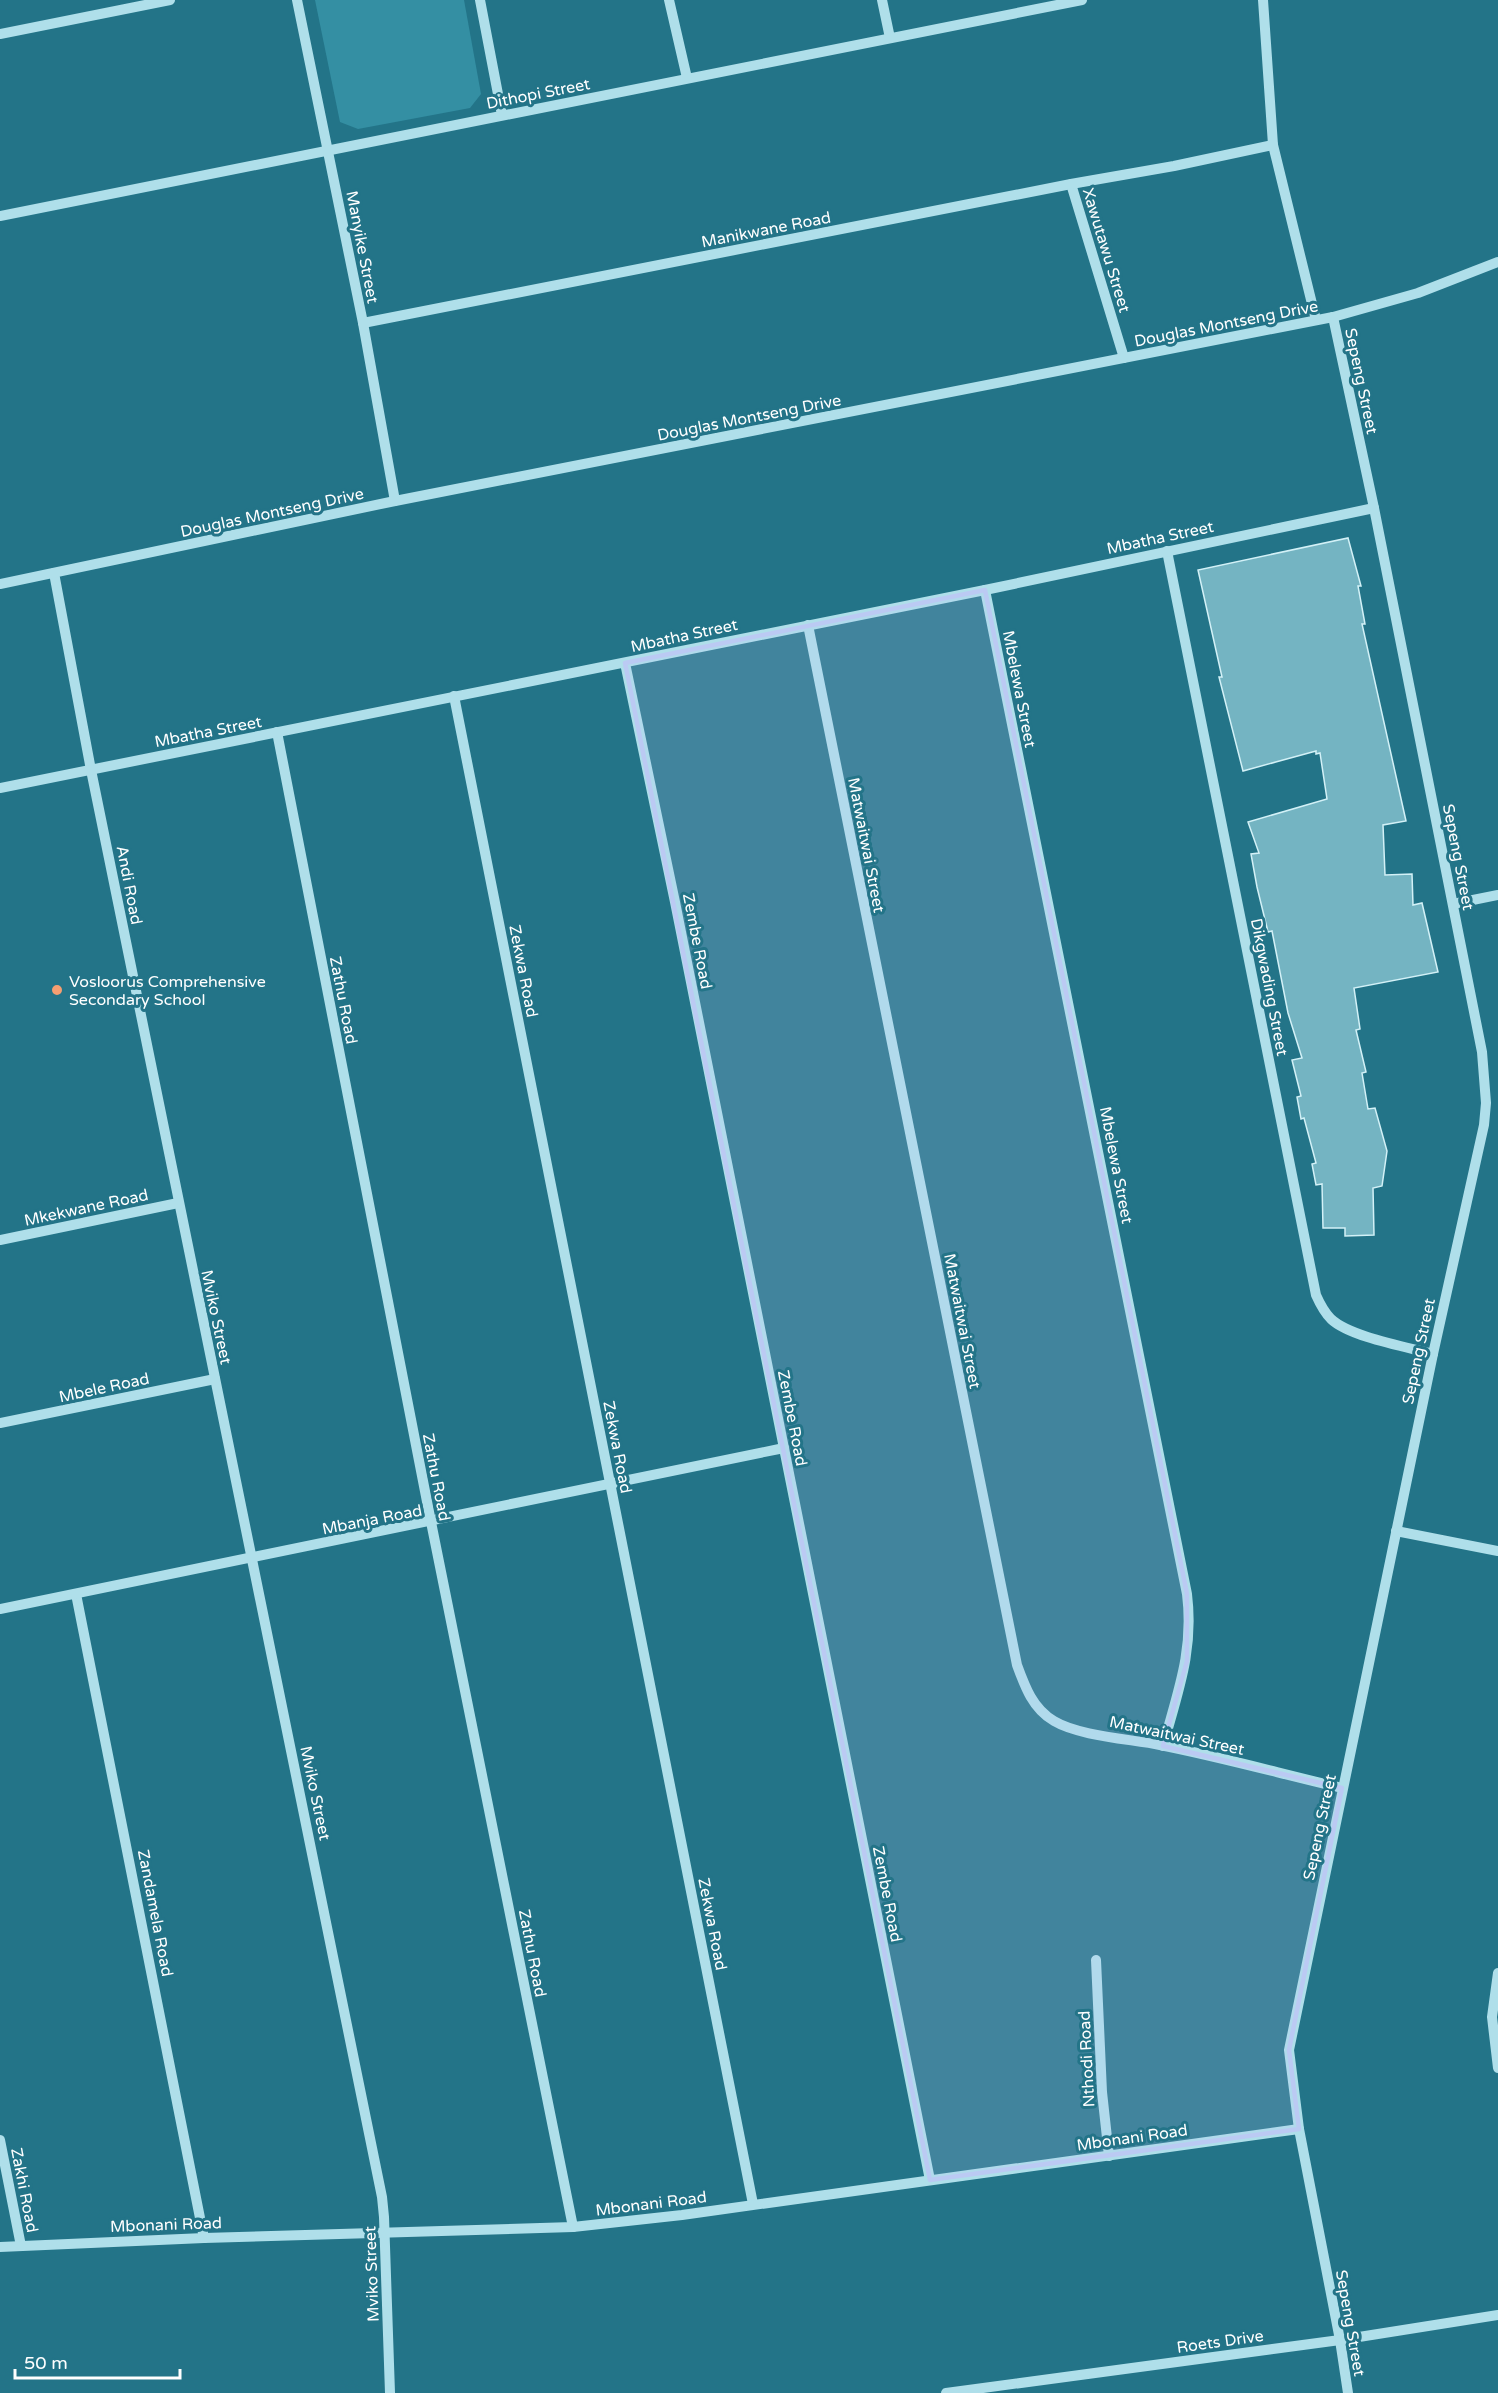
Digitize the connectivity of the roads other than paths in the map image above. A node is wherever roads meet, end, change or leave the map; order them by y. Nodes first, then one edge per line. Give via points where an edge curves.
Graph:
1 (170, 0) edge
2 (297, 0) edge
3 (480, 0) edge
4 (669, 0) edge
5 (882, 0) edge
6 (1082, 0) edge
7 (1263, 0) edge
8 (113, 6) edge
9 (0, 34) edge
10 (890, 38) junction
11 (687, 78) junction
12 (501, 115) junction
13 (1273, 145) junction
14 (328, 152) junction
15 (1071, 184) junction
16 (0, 216) edge
17 (1498, 262) edge
18 (1333, 317) junction
19 (1316, 320) junction
20 (363, 323) junction
21 (1124, 358) junction
22 (395, 501) junction
23 (1374, 508) junction
24 (1167, 551) junction
25 (54, 573) junction
26 (0, 584) edge
27 (985, 590) junction
28 (808, 625) junction
29 (625, 663) junction
30 (454, 696) junction
31 (277, 732) junction
32 (91, 770) junction
33 (0, 788) edge
34 (1498, 895) edge
35 (1453, 903) junction
36 (178, 1203) junction
37 (0, 1240) edge
38 (1433, 1354) junction
39 (215, 1379) junction
40 (0, 1424) edge
41 (784, 1448) junction
42 (610, 1485) junction
43 (430, 1522) junction
44 (1396, 1531) junction
45 (1498, 1551) edge
46 (252, 1558) junction
47 (75, 1594) junction
48 (0, 1609) edge
49 (1163, 1746) junction
50 (1342, 1788) junction
51 (1096, 1960) dead end
52 (1498, 1973) edge
53 (1498, 2068) edge
54 (1299, 2129) junction
55 (0, 2140) edge
56 (1109, 2156) junction
57 (930, 2180) junction
58 (753, 2204) junction
59 (573, 2227) junction
60 (385, 2234) junction
61 (204, 2238) junction
62 (21, 2246) junction
63 (0, 2247) edge
64 (1498, 2315) edge
65 (1340, 2340) junction
66 (390, 2393) edge
67 (946, 2393) edge
68 (1348, 2393) edge

1 - 8 street
2 - 14 street, Manyike Street
3 - 12 street
4 - 11 street
5 - 10 street
6 - 10 street, Dithopi Street
7 - 13 street
8 - 9 street
10 - 11 street, Dithopi Street
11 - 12 street, Dithopi Street
12 - 14 street, Dithopi Street
13 - 15 street, Manikwane Road
13 - 19 street
14 - 16 street, Dithopi Street
14 - 20 street, Manyike Street
15 - 20 street, Manikwane Road
15 - 21 street, Xawutawu Street
17 - 18 street, Douglas Montseng Drive via 1418,293
18 - 19 street, Douglas Montseng Drive
18 - 23 street, Sepeng Street
19 - 21 street, Douglas Montseng Drive
20 - 22 street, Manyike Street
21 - 22 street, Douglas Montseng Drive
22 - 25 street, Douglas Montseng Drive
23 - 24 street, Mbatha Street
23 - 35 street, Sepeng Street
24 - 27 street, Mbatha Street
24 - 38 street, Dikgwading Street via 1316,1295 1338,1324
25 - 26 street, Douglas Montseng Drive
25 - 32 street, Andi Road
27 - 28 street, Mbatha Street
27 - 49 street, Mbelewa Street via 1187,1594 1187,1661
28 - 29 street, Mbatha Street
28 - 49 street, Matwaitwai Street via 1017,1665 1034,1704 1055,1722
29 - 30 street, Mbatha Street
29 - 41 street, Zembe Road
30 - 31 street, Mbatha Street
30 - 42 street, Zekwa Road
31 - 32 street, Mbatha Street
31 - 43 street, Zathu Road
32 - 33 street, Mbatha Street
32 - 36 street, Andi Road
34 - 35 street
35 - 38 street, Sepeng Street via 1482,1052 1486,1103
36 - 37 street, Mkekwane Road
36 - 39 street, Mviko Street
38 - 44 street, Sepeng Street
39 - 40 street, Mbele Road
39 - 46 street, Mviko Street
41 - 42 street, Mbanja Road
41 - 57 street, Zembe Road
42 - 43 street, Mbanja Road
42 - 58 street, Zekwa Road
43 - 46 street, Mbanja Road
43 - 59 street, Zathu Road
44 - 45 street
44 - 50 street, Sepeng Street
46 - 47 street, Mbanja Road
46 - 60 street, Mviko Street via 384,2208
47 - 48 street, Mbanja Road
47 - 61 street, Zandamela Road
49 - 50 street, Matwaitwai Street
50 - 54 street, Sepeng Street via 1289,2050
51 - 56 street, Nthodi Road
52 - 53 street via 1492,2017
54 - 56 street, Mbonani Road
54 - 65 street, Sepeng Street
55 - 62 street, Zakhi Road
56 - 57 street, Mbonani Road
57 - 58 street, Mbonani Road
58 - 59 street, Mbonani Road
59 - 60 street, Mbonani Road
60 - 61 street, Mbonani Road
60 - 66 street, Mviko Street
61 - 62 street, Mbonani Road
62 - 63 street, Mbonani Road
64 - 65 street, Roets Drive
65 - 67 street, Roets Drive
65 - 68 street, Sepeng Street

